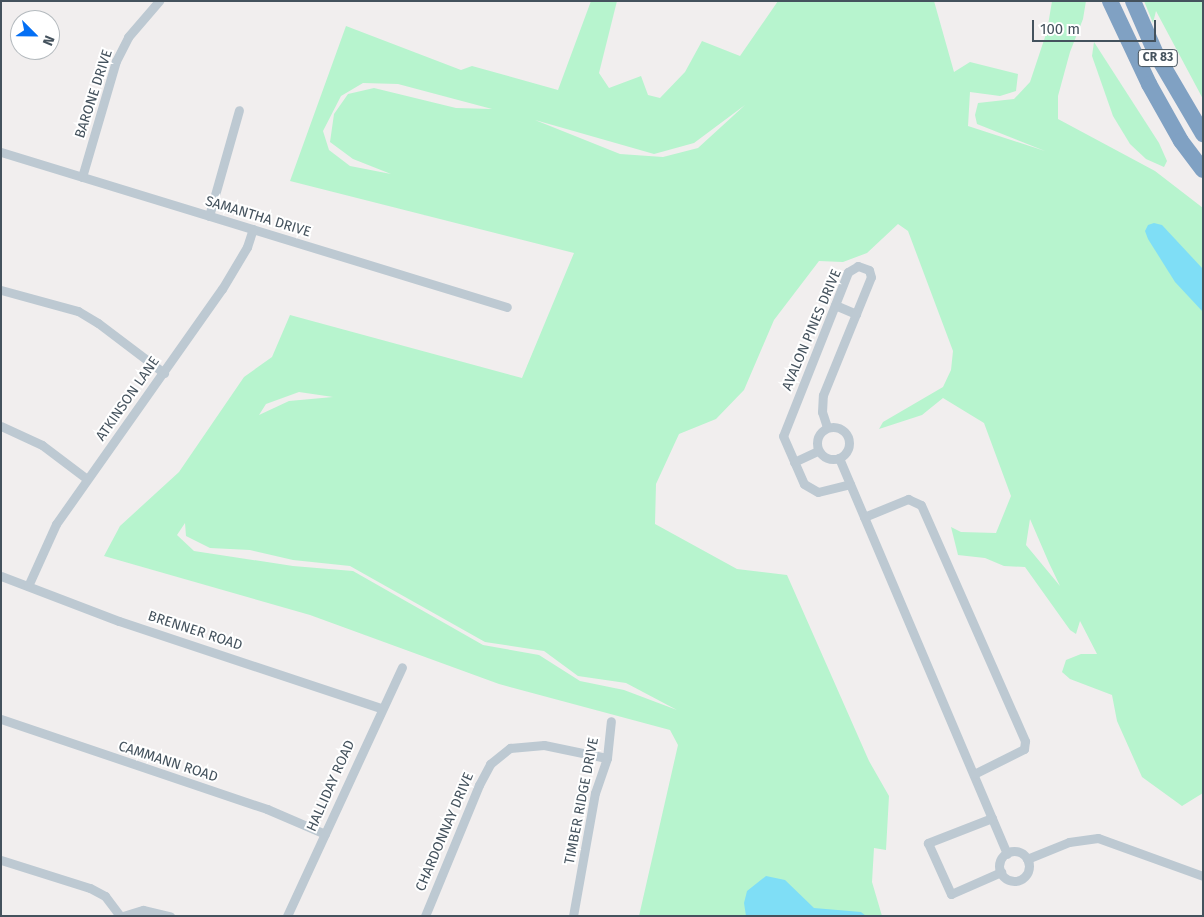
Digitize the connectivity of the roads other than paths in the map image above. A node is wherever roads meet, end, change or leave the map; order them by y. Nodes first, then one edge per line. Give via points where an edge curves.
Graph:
1 (159, 1) edge
2 (1110, 1) edge
3 (1133, 1) edge
4 (239, 110) dead end
5 (1203, 134) edge
6 (1, 152) edge
7 (1201, 163) edge
8 (82, 177) junction
9 (209, 216) junction
10 (253, 229) junction
11 (1, 290) edge
12 (835, 305) junction
13 (507, 308) dead end
14 (856, 314) junction
15 (164, 373) junction
16 (1, 426) edge
17 (827, 427) junction
18 (818, 451) junction
19 (839, 458) junction
20 (794, 462) junction
21 (88, 479) junction
22 (850, 484) junction
23 (864, 517) junction
24 (1, 576) edge
25 (28, 586) junction
26 (402, 667) dead end
27 (381, 708) junction
28 (1, 719) edge
29 (611, 721) dead end
30 (607, 758) junction
31 (974, 774) junction
32 (992, 818) junction
33 (325, 834) junction
34 (1007, 854) junction
35 (1027, 859) junction
36 (1, 860) edge
37 (1001, 872) junction
38 (1203, 876) edge
39 (121, 916) edge
40 (170, 916) edge
41 (287, 916) edge
42 (425, 916) edge
43 (573, 916) edge

1 - 8 street, BARONE DRIVE via 142,16 116,61
2 - 7 highway, CR 83 via 1149,84
3 - 5 highway, CR 83 via 1156,54
4 - 9 street
6 - 8 street, SAMANTHA DRIVE
8 - 9 street, SAMANTHA DRIVE
9 - 10 street, SAMANTHA DRIVE
10 - 13 street, SAMANTHA DRIVE
10 - 15 street, ATKINSON LANE via 234,270
11 - 15 street via 78,311
12 - 14 street
12 - 14 street, AVALON PINES DRIVE via 848,272 858,266 869,270 871,277
12 - 20 street, AVALON PINES DRIVE via 783,436
14 - 17 street, AVALON PINES DRIVE via 823,395 822,412
15 - 21 street, ATKINSON LANE
16 - 21 street via 42,445
17 - 18 street via 818,435
17 - 19 street via 839,427 849,438 847,452
18 - 19 street via 824,457
18 - 20 street
19 - 22 street
20 - 22 street, AVALON PINES DRIVE via 804,484 818,492
21 - 25 street, ATKINSON LANE via 56,524
22 - 23 street
23 - 31 street
23 - 31 street via 908,499 922,505 1025,741 1024,750
24 - 25 street, BRENNER ROAD
25 - 27 street, BRENNER ROAD via 119,621
26 - 27 street, HALLIDAY ROAD
27 - 33 street, HALLIDAY ROAD
28 - 33 street, CAMMANN ROAD via 267,809
29 - 30 street, TIMBER RIDGE DRIVE
30 - 42 street, CHARDONNAY DRIVE via 544,746 510,748 490,764
30 - 43 street, TIMBER RIDGE DRIVE via 595,793
31 - 32 street
32 - 34 street
32 - 37 street via 928,843 951,894
33 - 41 street, HALLIDAY ROAD
34 - 35 street via 1020,853
34 - 37 street via 1000,864
35 - 37 street via 1028,873 1021,880 1011,881
35 - 38 street via 1069,842 1098,838
36 - 39 street via 90,888 105,896
39 - 40 street via 143,910

